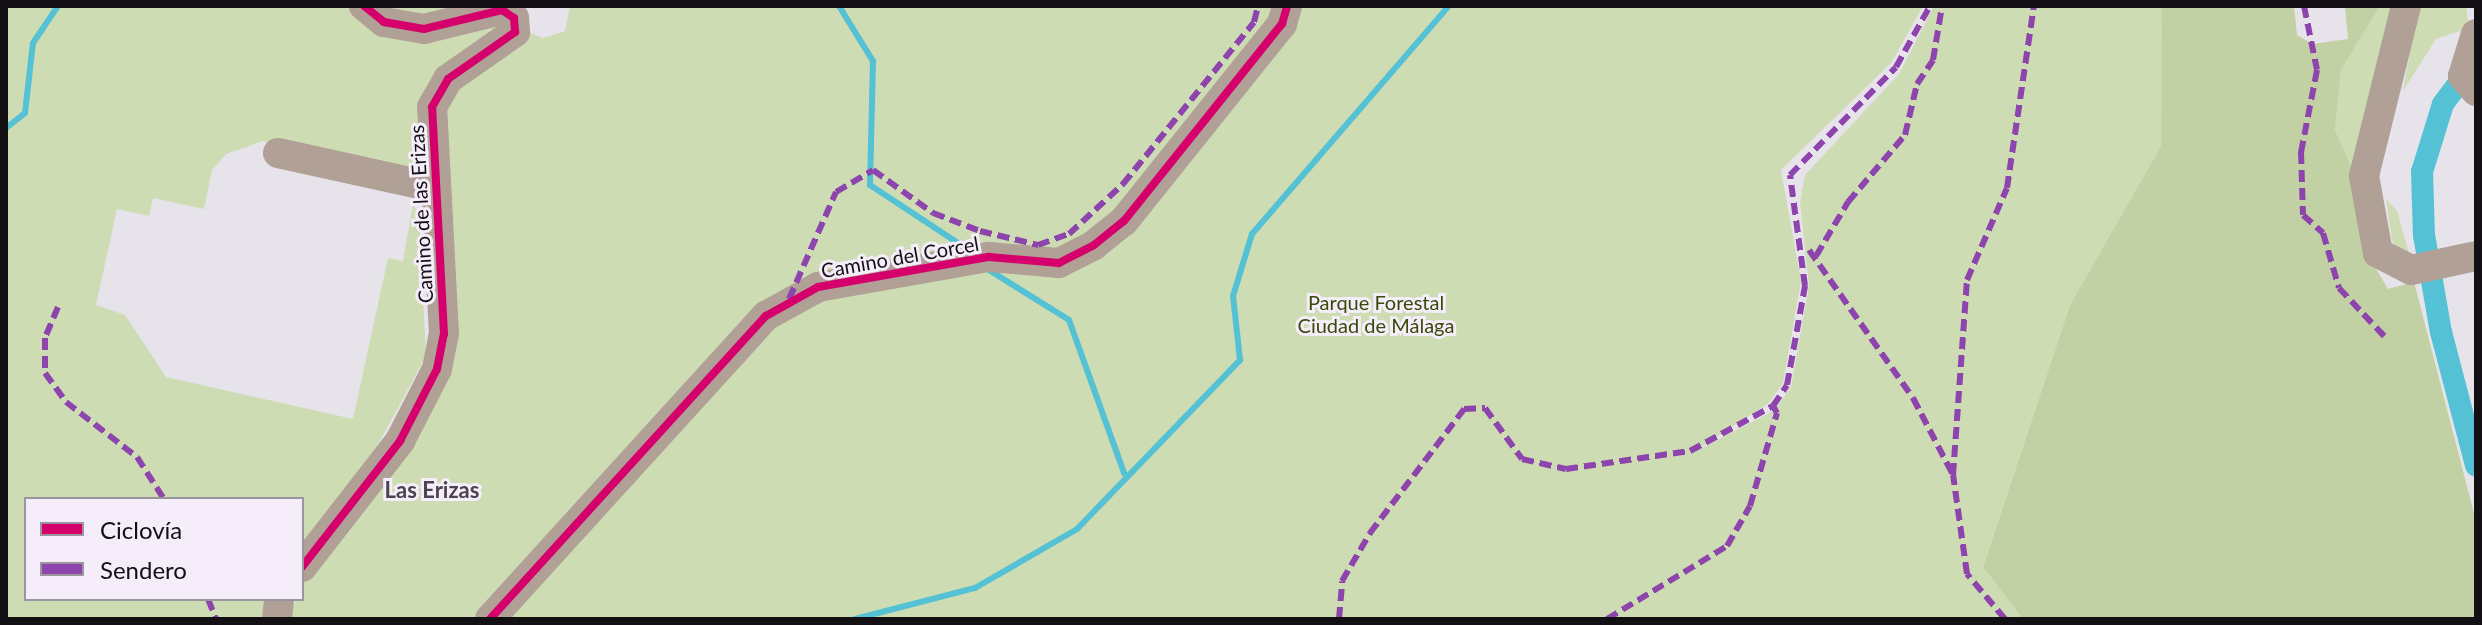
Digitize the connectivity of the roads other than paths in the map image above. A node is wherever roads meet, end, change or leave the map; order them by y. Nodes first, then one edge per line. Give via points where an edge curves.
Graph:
1 (364, 6) edge
2 (1287, 6) edge
3 (2406, 6) edge
4 (2473, 6) edge
5 (2476, 21) edge
6 (2476, 34) edge
7 (2476, 91) edge
8 (278, 153) dead end
9 (433, 187) junction
10 (2462, 258) edge
11 (304, 564) edge
12 (490, 619) edge

1 - 9 street, Camino de las Erizas via 406,28 444,26 486,11 514,18 515,32 505,42 440,88 432,107
2 - 12 street, Camino del Corcel via 1282,24 1124,221 1094,245 1059,263 989,257 818,287 766,316
3 - 10 street via 2364,176 2378,253 2411,270
4 - 5 street
6 - 7 street via 2463,76
8 - 9 street
9 - 11 street, Camino de las Erizas via 444,334 437,369 400,441

